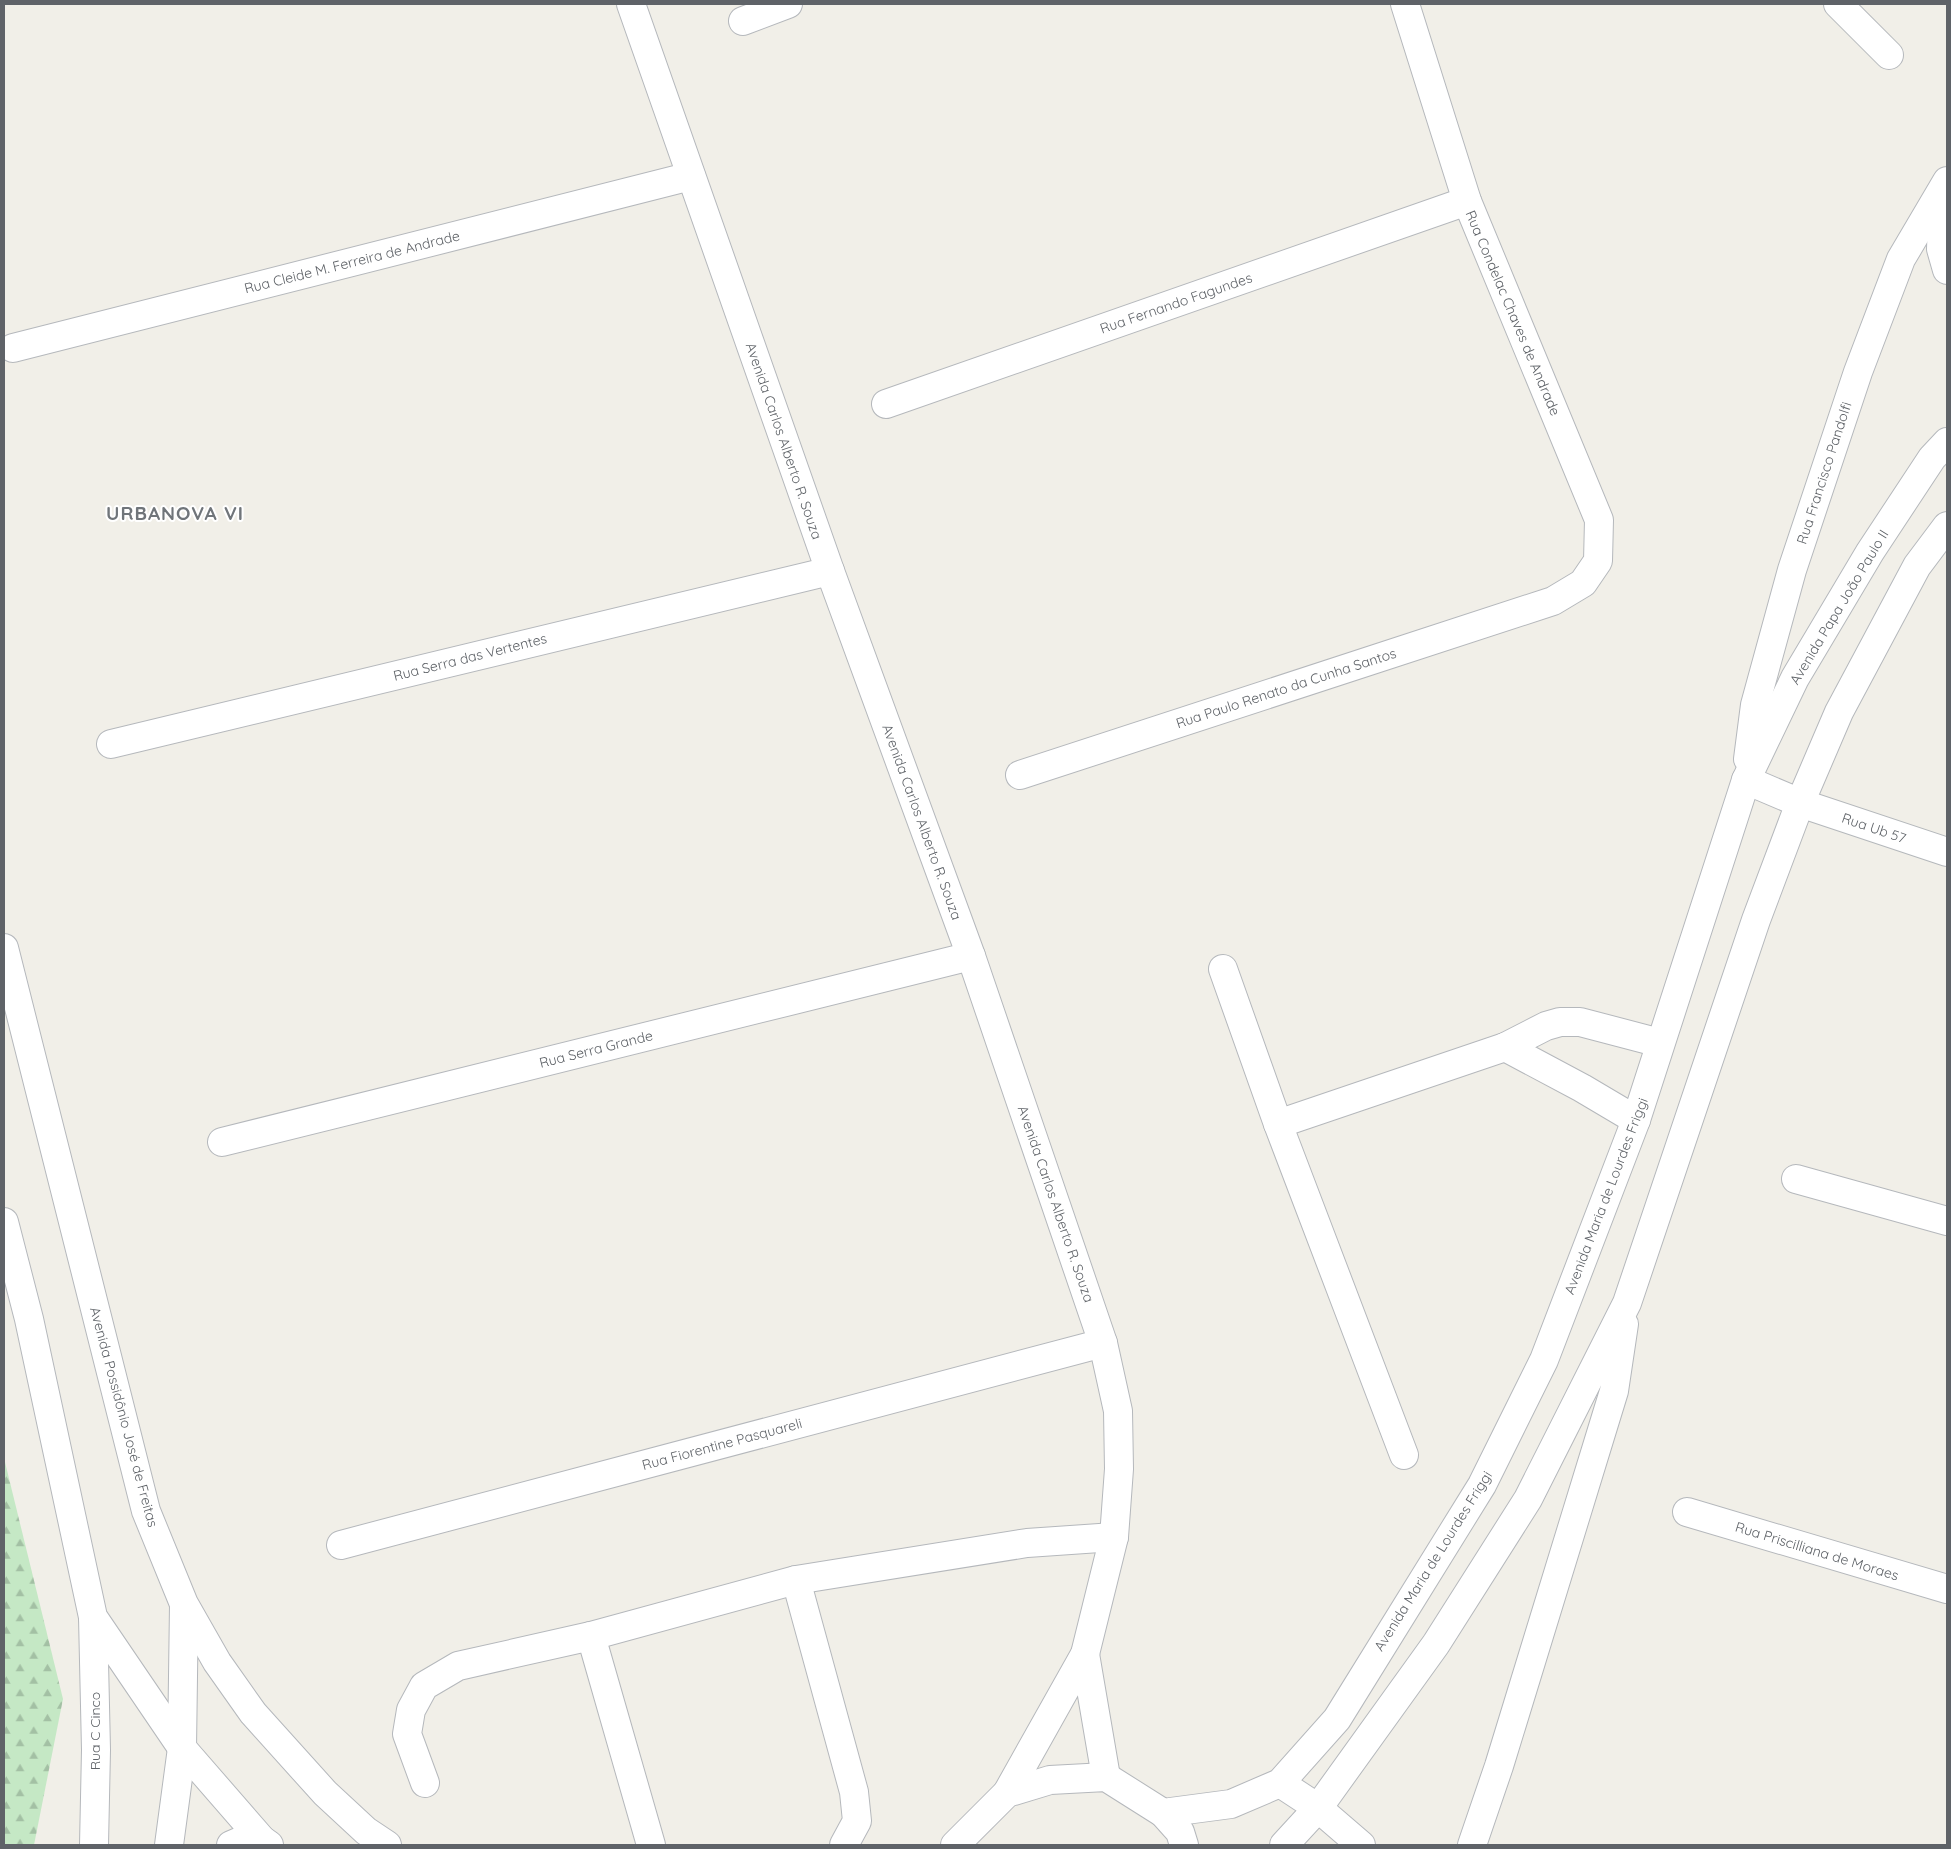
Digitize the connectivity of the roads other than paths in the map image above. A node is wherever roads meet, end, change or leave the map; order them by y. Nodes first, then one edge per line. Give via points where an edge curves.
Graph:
1 (632, 4) edge
2 (788, 4) edge
3 (1405, 4) edge
4 (1838, 4) edge
5 (743, 21) dead end
6 (1889, 55) dead end
7 (691, 176) junction
8 (1945, 185) edge
9 (1467, 202) junction
10 (1947, 270) edge
11 (13, 348) dead end
12 (886, 404) dead end
13 (1947, 442) edge
14 (1947, 526) edge
15 (830, 571) junction
16 (1553, 601) joint
17 (111, 744) dead end
18 (1020, 776) dead end
19 (1746, 780) junction
20 (1800, 803) junction
21 (1947, 852) edge
22 (4, 948) edge
23 (971, 956) junction
24 (1223, 969) dead end
25 (1660, 1043) junction
26 (1505, 1047) junction
27 (1636, 1120) junction
28 (1278, 1124) junction
29 (222, 1142) dead end
30 (1796, 1179) dead end
31 (1947, 1221) edge
32 (4, 1222) edge
33 (1627, 1303) junction
34 (1103, 1343) junction
35 (1404, 1455) dead end
36 (1687, 1512) dead end
37 (1114, 1537) junction
38 (340, 1545) dead end
39 (796, 1580) junction
40 (1947, 1589) edge
41 (184, 1604) junction
42 (93, 1617) junction
43 (591, 1636) junction
44 (1086, 1654) junction
45 (182, 1748) junction
46 (1106, 1777) junction
47 (425, 1783) dead end
48 (1280, 1783) junction
49 (1008, 1793) junction
50 (1318, 1808) junction
51 (1163, 1813) junction
52 (265, 1842) edge
53 (94, 1845) edge
54 (169, 1845) edge
55 (231, 1845) edge
56 (387, 1845) edge
57 (651, 1845) edge
58 (844, 1845) edge
59 (955, 1845) edge
60 (1184, 1845) edge
61 (1284, 1845) edge
62 (1361, 1845) edge
63 (1472, 1845) edge

1 - 7 street, Avenida Carlos Alberto R. Souza
2 - 5 street
3 - 9 street, Rua Condelac Chaves de Andrade
4 - 6 street
7 - 11 street, Rua Cleide M. Ferreira de Andrade
7 - 15 street, Avenida Carlos Alberto R. Souza
8 - 10 street via 1942,249
8 - 19 street, Rua Francisco Pandolfi via 1902,259 1855,381 1792,570 1755,705
9 - 12 street, Rua Fernando Fagundes
9 - 16 street, Rua Condelac Chaves de Andrade via 1599,520 1598,561 1583,582
13 - 19 street, Avenida Papa João Paulo II via 1932,458 1795,678
14 - 20 street via 1917,566 1843,703
15 - 17 street, Rua Serra das Vertentes
15 - 23 street, Avenida Carlos Alberto R. Souza
16 - 18 street, Rua Paulo Renato da Cunha Santos
19 - 20 street, Rua Ub 57
19 - 25 street, Avenida Maria de Lourdes Friggi
20 - 21 street, Rua Ub 57
20 - 33 street via 1756,920
22 - 41 street, Avenida Possidônio José de Freitas via 146,1511
23 - 29 street, Rua Serra Grande
23 - 34 street, Avenida Carlos Alberto R. Souza
24 - 28 street
25 - 26 street via 1580,1022 1560,1022
25 - 27 street, Avenida Maria de Lourdes Friggi
26 - 27 street
26 - 28 street
27 - 48 street, Avenida Maria de Lourdes Friggi via 1544,1360 1482,1485 1337,1719
28 - 35 street
30 - 31 street
32 - 42 street via 29,1319
33 - 50 street via 1528,1499 1436,1644
33 - 63 street via 1614,1391
34 - 37 street, Avenida Carlos Alberto R. Souza via 1118,1411 1119,1469
34 - 38 street, Rua Fiorentine Pasquareli
36 - 40 street, Rua Priscilliana de Moraes
37 - 39 street via 1026,1543
37 - 44 street, Avenida Carlos Alberto R. Souza
39 - 43 street
39 - 58 street via 854,1792 857,1821
41 - 45 street
41 - 56 street, Avenida Possidônio José de Freitas via 217,1662 253,1713 325,1793 366,1831
42 - 45 street
42 - 53 street, Rua C Cinco
43 - 47 street via 458,1666 424,1686 411,1710 407,1734
43 - 57 street
44 - 46 street
44 - 49 street
45 - 52 street
45 - 54 street
46 - 49 street via 1050,1780
46 - 51 street
48 - 50 street
48 - 51 street, Avenida Maria de Lourdes Friggi via 1231,1804
49 - 59 street
50 - 61 street
50 - 62 street
51 - 60 street via 1180,1832
52 - 55 street

